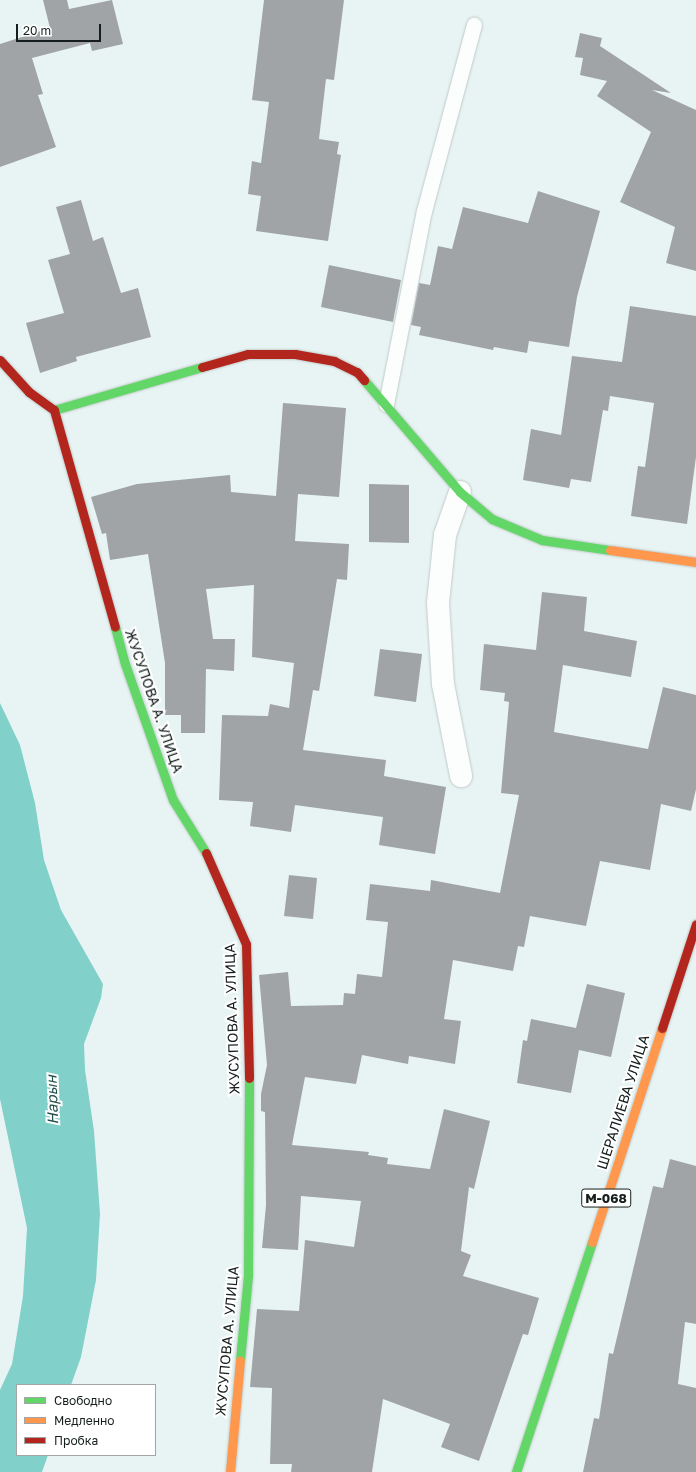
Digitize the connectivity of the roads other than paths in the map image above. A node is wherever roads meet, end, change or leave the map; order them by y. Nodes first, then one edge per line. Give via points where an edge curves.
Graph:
1 (474, 25) dead end
2 (0, 360) edge
3 (386, 404) junction
4 (54, 410) junction
5 (460, 492) junction
6 (696, 562) edge
7 (461, 776) dead end
8 (696, 924) edge
9 (230, 1472) edge
10 (516, 1472) edge

1 - 3 lane via 424,212
2 - 4 street via 29,392
3 - 4 street via 357,372 334,361 268,352 248,354
3 - 5 street
4 - 9 street, ЖУСУПОВА А. УЛИЦА via 125,664 173,800 207,855 246,944 249,1076 248,1275
5 - 6 street via 492,519 542,540
5 - 7 street via 445,535 438,603 443,684
8 - 10 street, ШЕРАЛИЕВА УЛИЦА / М-068

